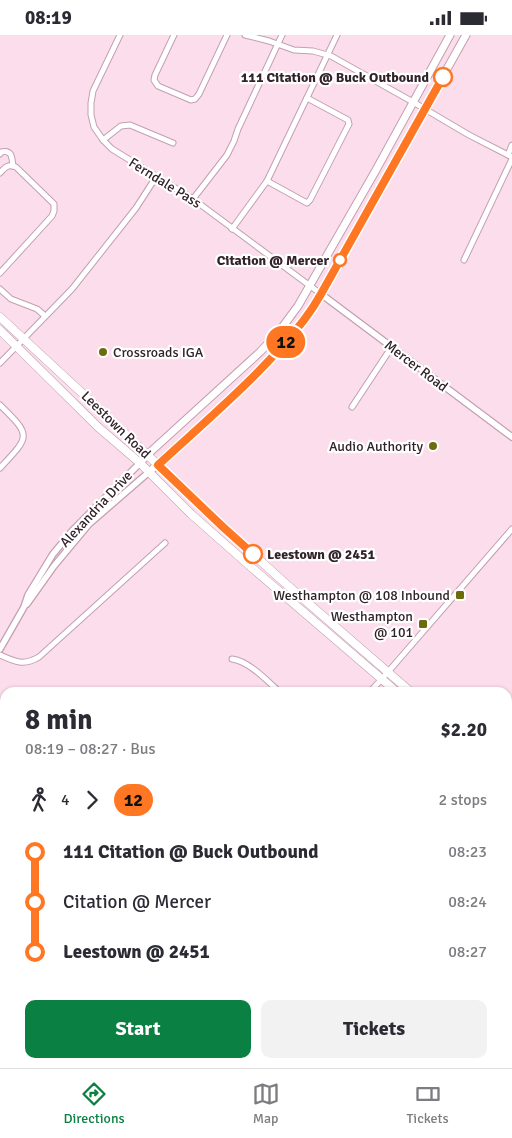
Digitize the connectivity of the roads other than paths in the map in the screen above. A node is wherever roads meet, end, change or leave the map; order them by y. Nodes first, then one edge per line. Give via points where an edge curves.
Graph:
1 (120, 35) edge
2 (174, 35) edge
3 (226, 35) edge
4 (245, 35) edge
5 (282, 35) edge
6 (337, 35) edge
7 (450, 35) edge
8 (466, 35) edge
9 (278, 44) junction
10 (328, 55) junction
11 (307, 98) junction
12 (413, 102) junction
13 (425, 109) junction
14 (103, 140) junction
15 (173, 143) dead end
16 (512, 145) edge
17 (0, 154) edge
18 (511, 157) edge
19 (14, 166) junction
20 (2, 169) edge
21 (156, 177) junction
22 (267, 181) junction
23 (193, 199) junction
24 (232, 229) junction
25 (464, 260) dead end
26 (0, 273) edge
27 (310, 286) junction
28 (0, 289) edge
29 (321, 294) junction
30 (0, 317) edge
31 (46, 317) junction
32 (0, 330) edge
33 (23, 339) junction
34 (17, 346) junction
35 (391, 348) junction
36 (0, 363) edge
37 (0, 405) edge
38 (352, 407) dead end
39 (512, 437) edge
40 (147, 455) junction
41 (140, 463) junction
42 (158, 465) junction
43 (0, 468) edge
44 (149, 472) junction
45 (512, 529) edge
46 (165, 543) dead end
47 (24, 607) junction
48 (0, 649) edge
49 (0, 655) edge
50 (232, 659) dead end
51 (388, 672) junction
52 (382, 679) junction
53 (274, 687) edge
54 (375, 687) edge
55 (391, 687) edge
56 (405, 687) edge

1 - 14 street, Ferndale Pass via 93,91 91,103 94,127
2 - 3 street via 154,80 158,86 191,100 198,94
4 - 9 street
5 - 9 street
6 - 10 street
7 - 12 main road
8 - 13 main road
9 - 10 street
9 - 23 street via 227,155
10 - 11 street
10 - 12 street
11 - 22 street
11 - 22 street via 348,120 349,124 307,203
12 - 13 street
12 - 27 main road
13 - 18 street
13 - 29 main road
14 - 15 street via 121,126 130,125
14 - 21 street, Ferndale Pass
16 - 18 street
17 - 19 street via 6,151 12,154
18 - 25 street
19 - 20 street
19 - 26 street via 54,204 54,211
21 - 23 street, Ferndale Pass
21 - 31 street via 136,208
22 - 24 street
23 - 24 street, Ferndale Pass
24 - 27 street, Ferndale Pass
27 - 29 street, Ferndale Pass
27 - 40 main road via 278,333 260,352
28 - 31 street via 11,299 37,309
29 - 35 street, Mercer Road
29 - 42 main road via 305,319 259,371
30 - 33 main road, Leestown Road
31 - 33 street
32 - 34 main road, Leestown Road
33 - 34 street
33 - 40 main road, Leestown Road
34 - 36 street
34 - 41 main road, Leestown Road via 98,427
35 - 38 street
35 - 39 street, Mercer Road
37 - 43 street via 21,427 23,437 18,449
40 - 41 main road
40 - 42 main road, Leestown Road
41 - 44 main road, Leestown Road
41 - 47 street, Alexandria Drive via 73,529 38,577
42 - 44 main road
42 - 51 main road, Leestown Road via 229,533
44 - 47 street, Alexandria Drive via 89,524
44 - 52 main road, Leestown Road via 191,514
45 - 51 street
46 - 49 street via 38,657 19,663
47 - 48 street, Alexandria Drive
50 - 53 street via 249,666
51 - 52 street
51 - 56 main road, Leestown Road
52 - 54 street
52 - 55 main road, Leestown Road

